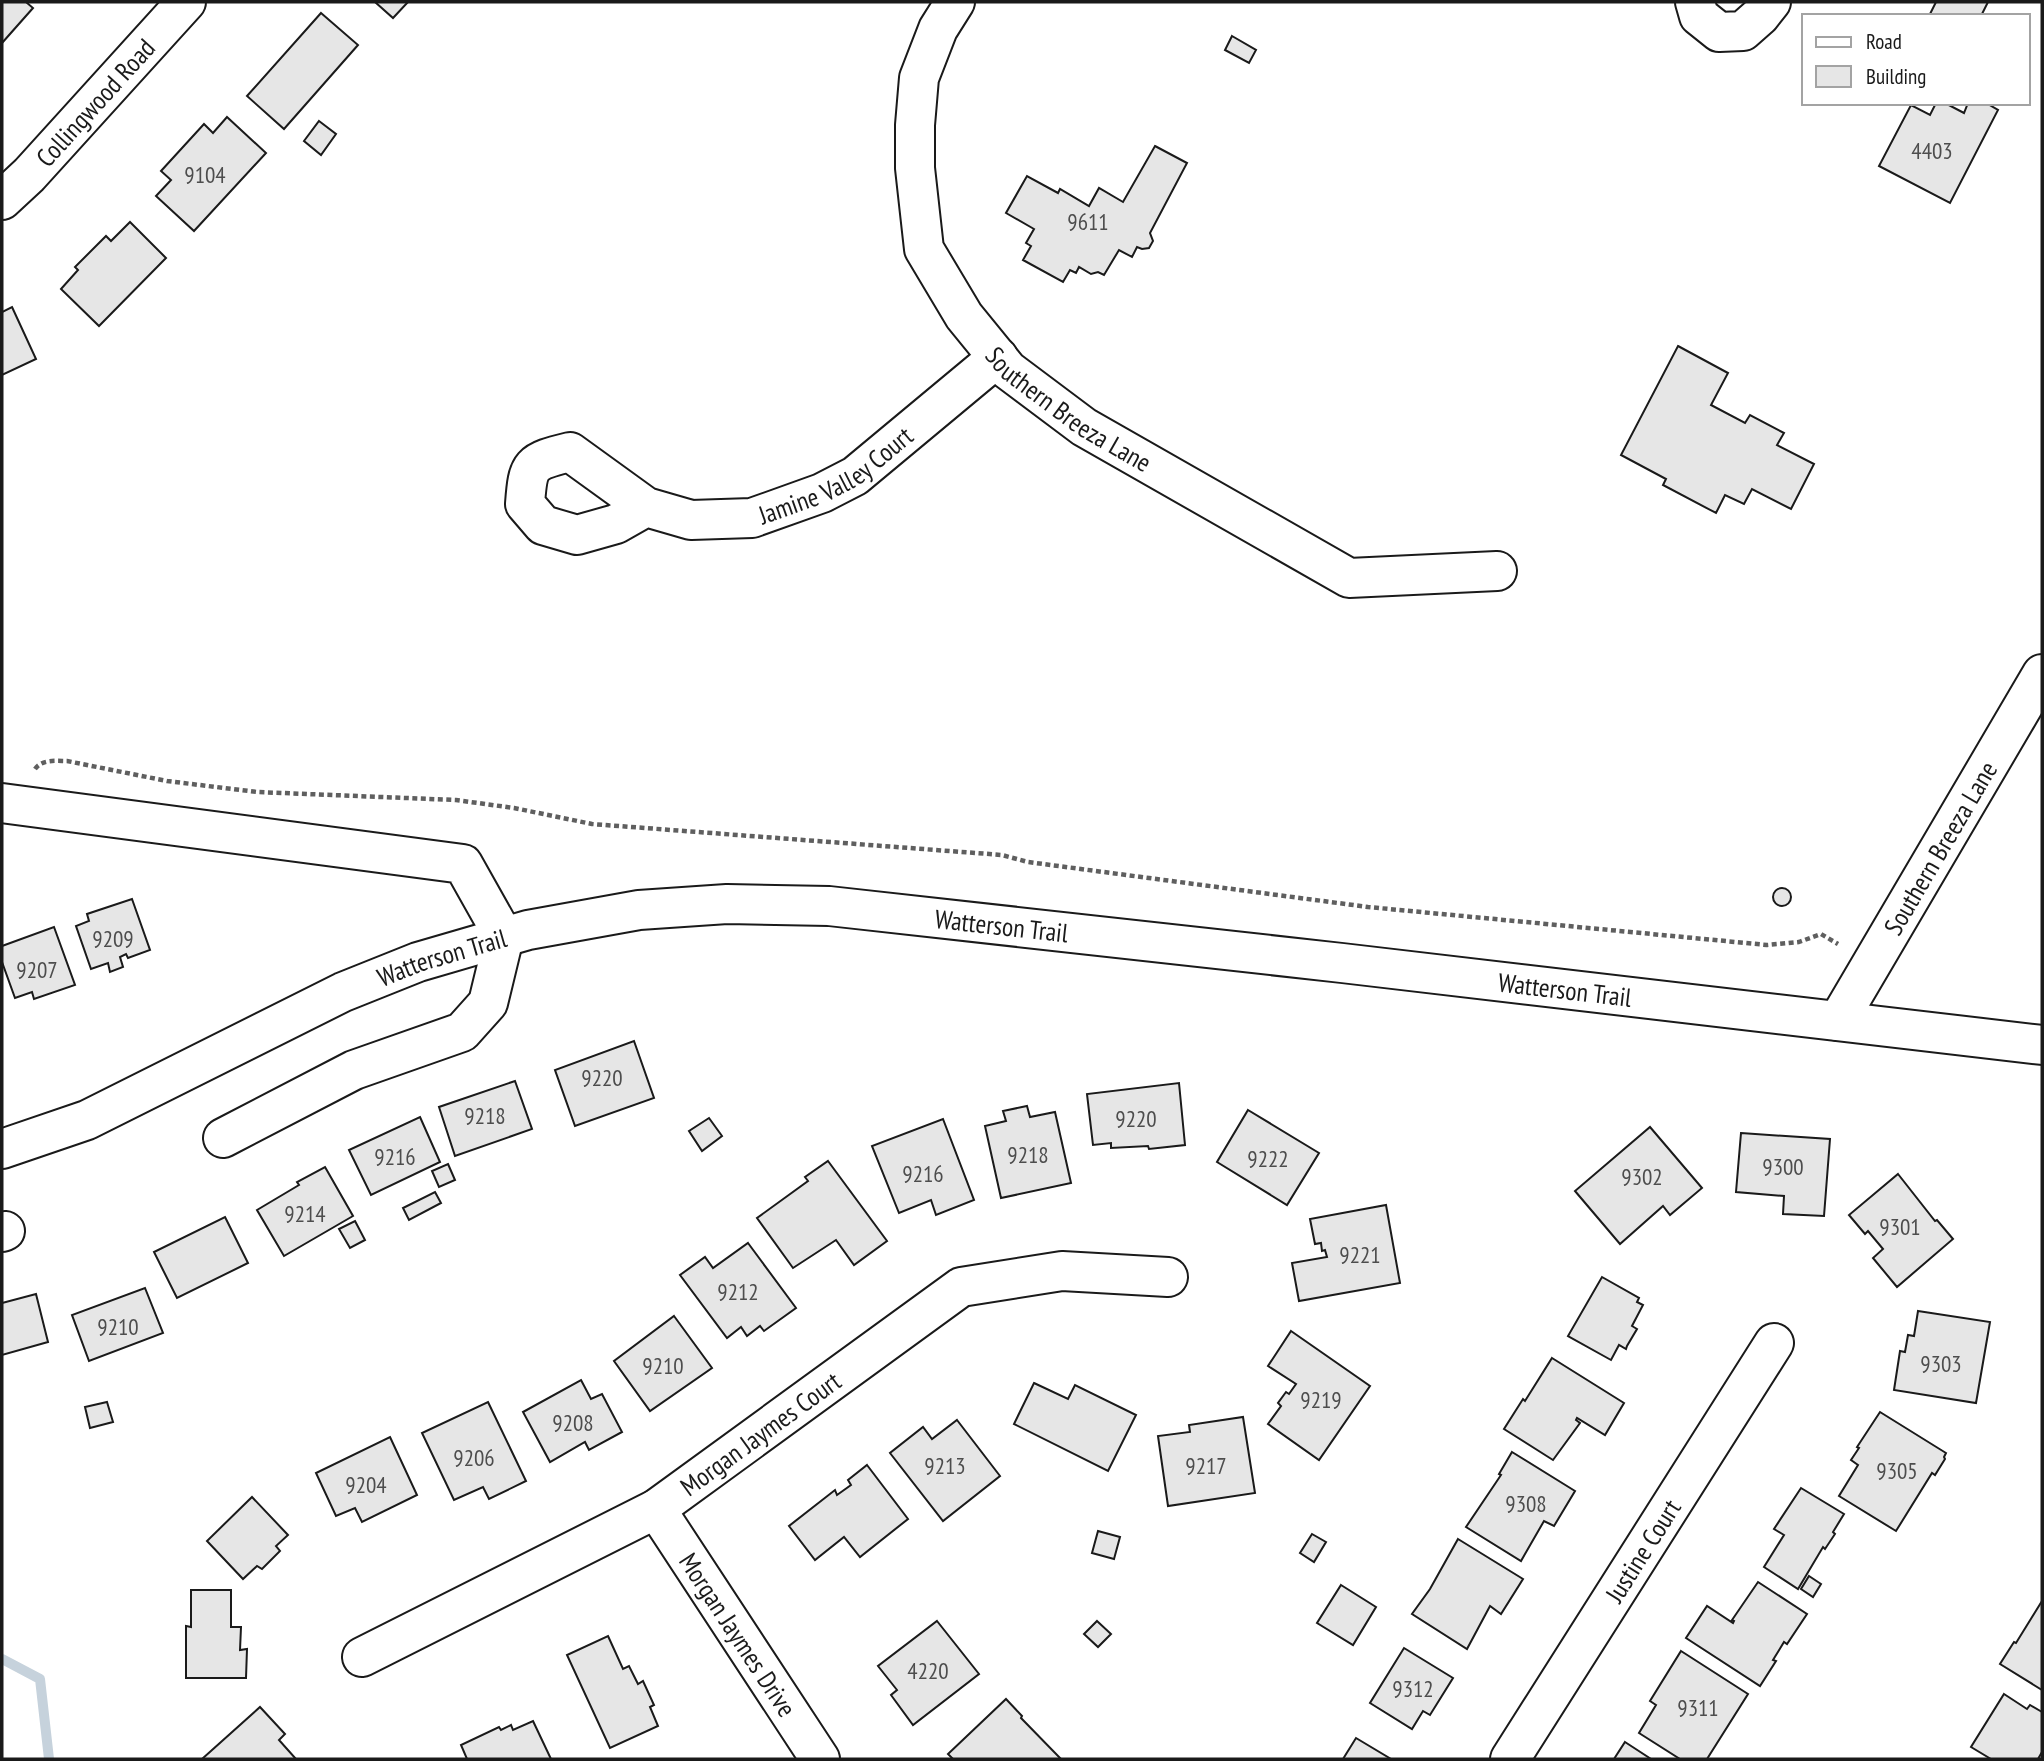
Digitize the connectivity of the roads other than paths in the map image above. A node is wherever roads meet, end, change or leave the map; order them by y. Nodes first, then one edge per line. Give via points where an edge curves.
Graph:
1 (186, 2) edge
2 (955, 2) edge
3 (1695, 2) edge
4 (1771, 2) edge
5 (2, 200) edge
6 (998, 358) junction
7 (646, 507) dead end
8 (1497, 571) dead end
9 (2042, 674) edge
10 (15, 805) edge
11 (504, 937) junction
12 (1838, 1021) junction
13 (2042, 1045) edge
14 (223, 1138) dead end
15 (2, 1149) edge
16 (1168, 1276) dead end
17 (1774, 1343) dead end
18 (656, 1509) junction
19 (362, 1657) dead end
20 (820, 1759) edge
21 (1510, 1759) edge

1 - 5 street, Collingwood Road
2 - 6 street, Southern Breeza Lane via 938,29 919,78 915,169 924,249 964,316
3 - 4 street via 1699,16 1719,32 1744,31
6 - 7 street, Jamine Valley Court via 883,455 822,493 752,518 691,520
6 - 8 street, Southern Breeza Lane via 1084,427 1349,578
9 - 12 street, Southern Breeza Lane
10 - 11 street via 463,864
11 - 12 street, Watterson Trail via 639,910 727,904 829,906
11 - 14 street via 488,1003 462,1032 354,1070
11 - 15 street, Watterson Trail via 418,962 343,992 87,1120
12 - 13 street, Watterson Trail
16 - 18 street, Morgan Jaymes Court via 1062,1271 961,1287
17 - 21 street, Justine Court
18 - 19 street, Morgan Jaymes Court
18 - 20 street, Morgan Jaymes Drive

